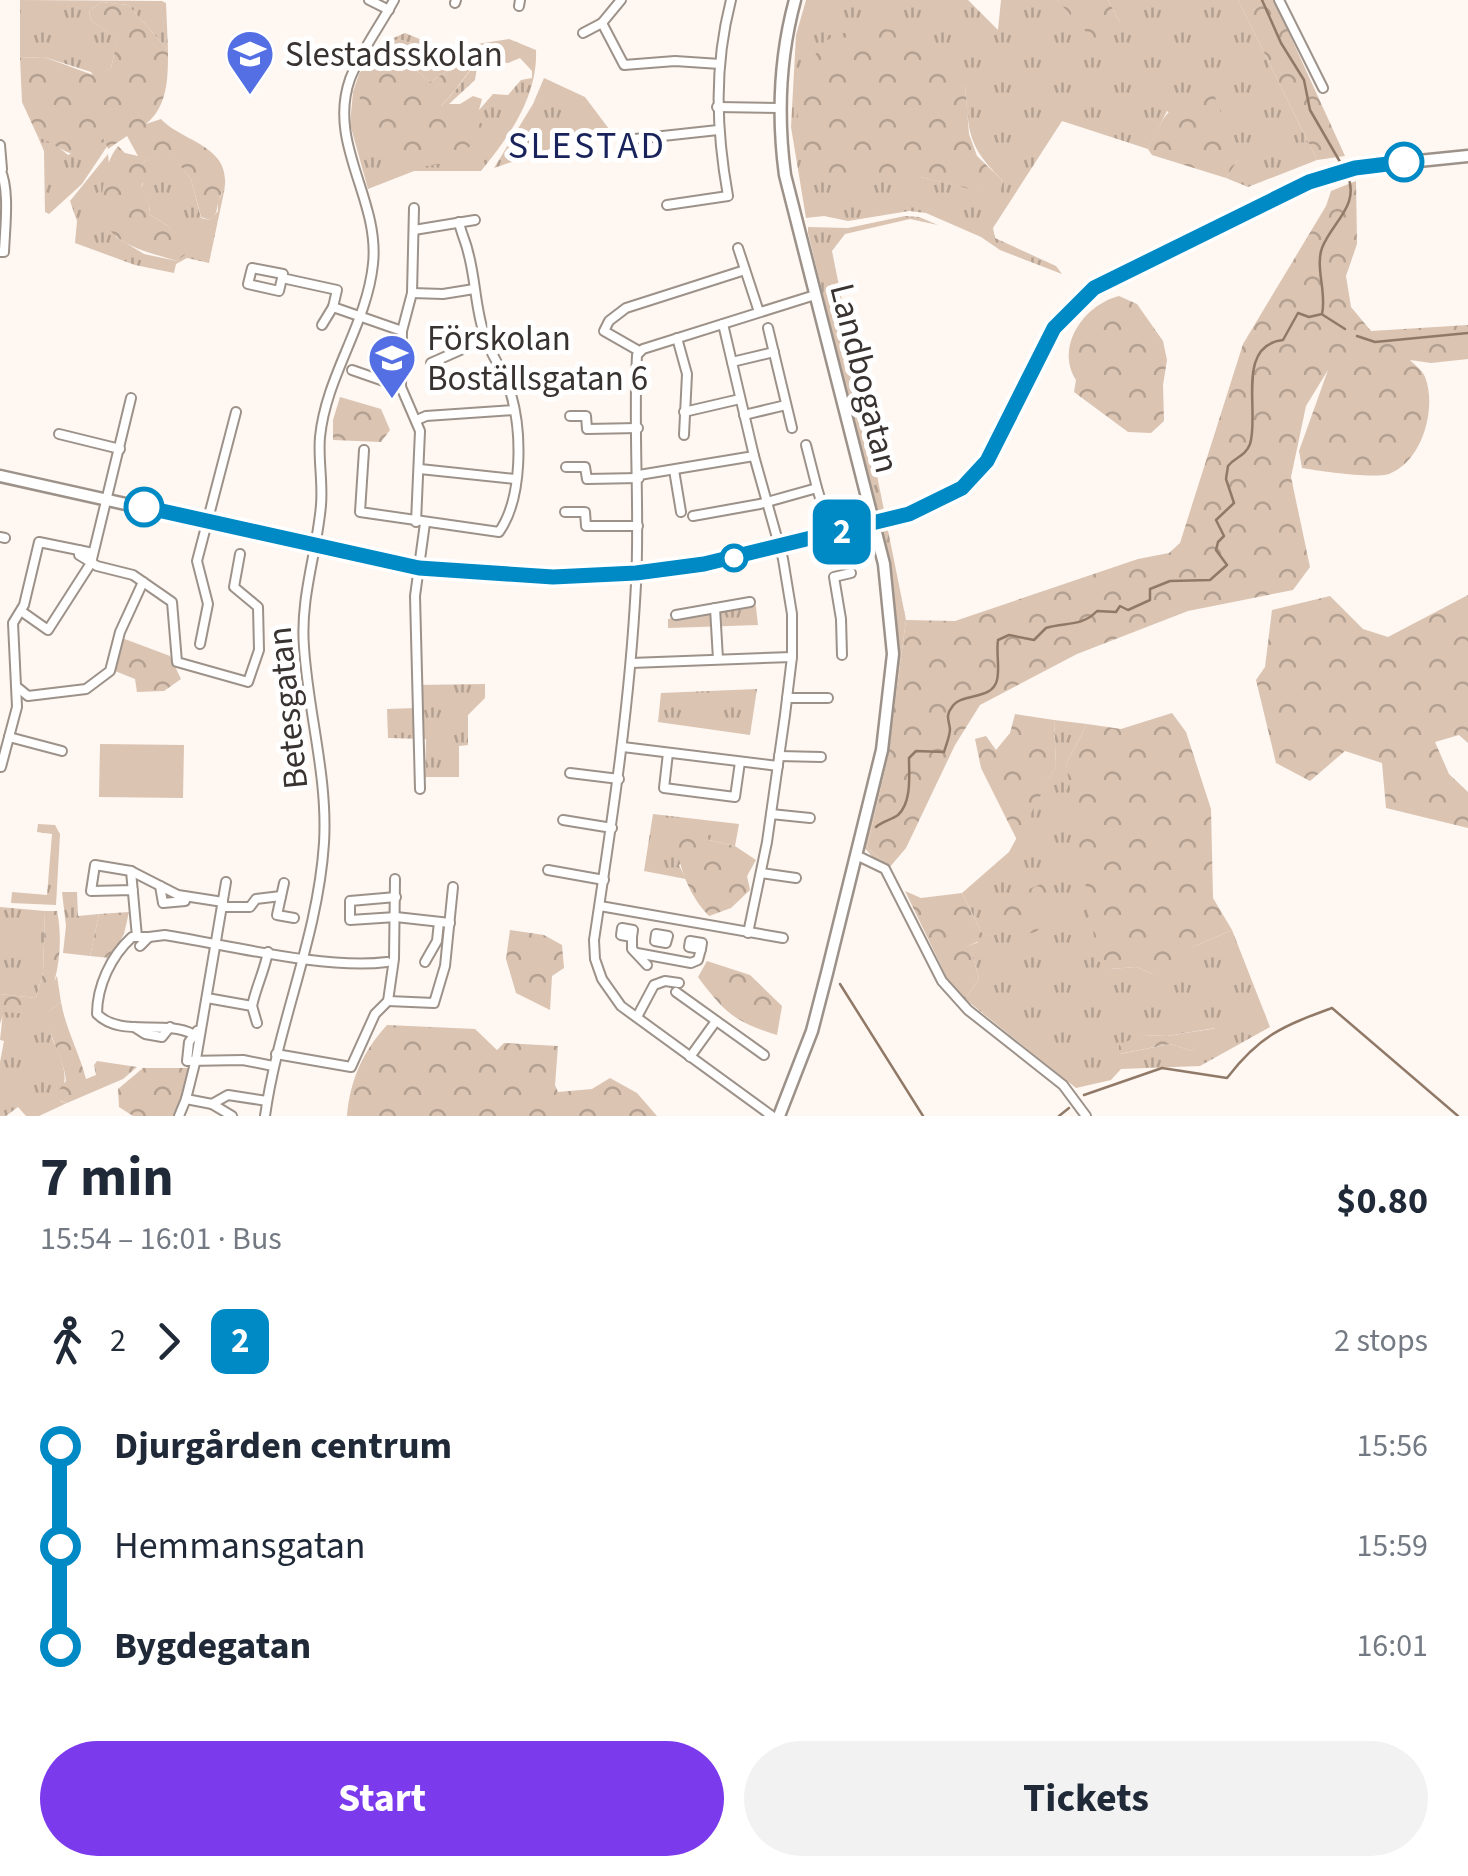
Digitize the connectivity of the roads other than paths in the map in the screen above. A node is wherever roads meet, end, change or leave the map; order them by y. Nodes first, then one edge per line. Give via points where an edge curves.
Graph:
1 (369, 0) edge
2 (394, 0) edge
3 (621, 0) edge
4 (731, 0) edge
5 (795, 0) edge
6 (1279, 0) edge
7 (389, 10) junction
8 (602, 23) junction
9 (583, 33) dead end
10 (720, 64) junction
11 (1323, 88) dead end
12 (717, 107) junction
13 (779, 108) junction
14 (718, 130) junction
15 (626, 140) dead end
16 (0, 146) edge
17 (1468, 156) edge
18 (1, 169) edge
19 (666, 205) dead end
20 (414, 208) dead end
21 (475, 220) dead end
22 (459, 222) junction
23 (414, 230) junction
24 (738, 248) dead end
25 (0, 252) edge
26 (745, 270) junction
27 (282, 278) junction
28 (474, 289) junction
29 (412, 293) junction
30 (815, 294) junction
31 (332, 308) junction
32 (758, 312) junction
33 (359, 315) junction
34 (723, 324) junction
35 (322, 325) dead end
36 (768, 328) dead end
37 (402, 331) junction
38 (677, 338) junction
39 (485, 340) junction
40 (640, 352) junction
41 (774, 352) junction
42 (732, 362) junction
43 (431, 363) dead end
44 (352, 370) dead end
45 (401, 387) junction
46 (131, 398) dead end
47 (740, 399) junction
48 (786, 405) junction
49 (514, 410) junction
50 (236, 412) dead end
51 (684, 412) junction
52 (570, 416) dead end
53 (744, 416) junction
54 (417, 420) junction
55 (638, 428) junction
56 (792, 428) dead end
57 (58, 434) dead end
58 (684, 435) dead end
59 (806, 444) dead end
60 (120, 449) junction
61 (364, 450) dead end
62 (754, 456) junction
63 (566, 467) dead end
64 (420, 469) junction
65 (674, 470) junction
66 (1, 476) edge
67 (639, 477) junction
68 (515, 479) junction
69 (817, 488) junction
70 (820, 498) dead end
71 (107, 500) junction
72 (767, 502) junction
73 (565, 512) dead end
74 (681, 512) dead end
75 (693, 516) dead end
76 (208, 521) junction
77 (420, 523) junction
78 (874, 524) junction
79 (638, 526) junction
80 (314, 546) junction
81 (780, 547) junction
82 (78, 550) junction
83 (94, 553) junction
84 (240, 554) dead end
85 (91, 563) junction
86 (419, 568) junction
87 (636, 573) junction
88 (851, 574) dead end
89 (143, 582) junction
90 (750, 602) dead end
91 (715, 608) junction
92 (21, 611) junction
93 (676, 615) dead end
94 (200, 644) dead end
95 (842, 655) dead end
96 (792, 657) junction
97 (718, 659) junction
98 (631, 663) junction
99 (17, 687) junction
100 (28, 696) junction
101 (787, 698) junction
102 (828, 698) dead end
103 (17, 707) junction
104 (9, 737) junction
105 (623, 748) junction
106 (62, 751) dead end
107 (668, 753) junction
108 (821, 758) dead end
109 (778, 761) junction
110 (740, 762) junction
111 (1, 767) edge
112 (570, 773) dead end
113 (619, 779) junction
114 (420, 790) dead end
115 (771, 814) junction
116 (810, 818) dead end
117 (563, 820) dead end
118 (612, 828) junction
119 (856, 855) junction
120 (548, 870) dead end
121 (131, 872) junction
122 (761, 873) junction
123 (395, 878) dead end
124 (796, 878) dead end
125 (604, 880) junction
126 (226, 882) dead end
127 (284, 883) dead end
128 (160, 886) junction
129 (453, 887) dead end
130 (133, 890) junction
131 (281, 896) junction
132 (186, 897) junction
133 (396, 898) junction
134 (223, 905) junction
135 (600, 906) junction
136 (396, 917) junction
137 (294, 918) dead end
138 (439, 922) junction
139 (450, 923) junction
140 (748, 933) junction
141 (632, 937) dead end
142 (782, 938) dead end
143 (138, 942) junction
144 (216, 943) junction
145 (666, 943) dead end
146 (700, 950) dead end
147 (268, 952) junction
148 (637, 954) junction
149 (304, 958) junction
150 (664, 958) junction
151 (387, 962) dead end
152 (424, 962) dead end
153 (647, 965) dead end
154 (244, 983) dead end
155 (258, 986) junction
156 (207, 998) junction
157 (388, 1001) junction
158 (252, 1006) junction
159 (637, 1018) junction
160 (716, 1020) junction
161 (257, 1023) dead end
162 (202, 1028) junction
163 (193, 1034) junction
164 (276, 1054) junction
165 (764, 1055) dead end
166 (690, 1057) junction
167 (196, 1060) junction
168 (273, 1066) junction
169 (238, 1097) junction
170 (186, 1100) junction
171 (267, 1101) junction
172 (212, 1104) junction
173 (179, 1116) edge
174 (232, 1116) edge
175 (265, 1116) edge
176 (776, 1116) edge
177 (1086, 1116) edge

1 - 7 street
2 - 7 street, Betesgatan
3 - 8 street
4 - 10 street
5 - 13 street, Landbogatan
6 - 11 street
7 - 33 street, Betesgatan via 346,96 345,137 372,222 374,250
8 - 9 street
8 - 10 street via 624,65
10 - 12 street
12 - 13 street
12 - 14 street
13 - 30 street, Landbogatan via 786,175
14 - 15 street
14 - 19 street via 728,199
16 - 18 street
17 - 78 street via 1334,173 1094,288 1054,328 976,475 928,508
18 - 25 street
20 - 23 street
21 - 22 street
22 - 23 street
22 - 28 street
23 - 29 street
24 - 26 street
26 - 32 street
26 - 40 street via 626,308 609,321 602,334
27 - 27 street via 252,268 248,284 279,291
27 - 31 street via 337,290
28 - 29 street
28 - 39 street
29 - 37 street
30 - 32 street
30 - 78 street, Landbogatan
31 - 33 street
31 - 35 street
32 - 34 street
33 - 37 street
33 - 80 street, Betesgatan via 324,413
34 - 38 street
34 - 42 street
36 - 41 street
37 - 45 street
38 - 40 street
38 - 51 street via 687,374
39 - 43 street
39 - 49 street
40 - 55 street
41 - 42 street
41 - 48 street
42 - 47 street
44 - 45 street
45 - 54 street
46 - 60 street
47 - 51 street
47 - 53 street
48 - 53 street
48 - 56 street
49 - 54 street
49 - 68 street
50 - 76 street
51 - 58 street
52 - 55 street via 586,416 587,429
53 - 62 street
54 - 64 street
55 - 67 street
57 - 60 street
59 - 69 street
60 - 71 street
61 - 77 street via 360,512
62 - 65 street
62 - 72 street
63 - 67 street via 585,467 587,479
64 - 68 street
64 - 77 street
65 - 67 street
65 - 74 street
66 - 71 street
67 - 79 street
68 - 77 street via 499,532
69 - 70 street
69 - 72 street
71 - 76 street
71 - 83 street
72 - 75 street
72 - 81 street
73 - 79 street via 585,512 586,526
76 - 80 street
76 - 94 street via 197,561 208,604
77 - 86 street
78 - 81 street
78 - 119 street, Landbogatan via 889,598 892,670 882,750
79 - 87 street
80 - 86 street
80 - 149 street, Betesgatan via 303,644 325,812
81 - 87 street
81 - 96 street
82 - 83 street
82 - 85 street
82 - 92 street via 39,542
83 - 85 street
84 - 89 street via 234,587 256,603 259,615 259,650 248,682 177,662 172,602
85 - 89 street
85 - 92 street via 48,630
86 - 87 street via 533,577
86 - 114 street
87 - 98 street
88 - 95 street via 834,578
89 - 100 street via 110,671 86,689
90 - 91 street
91 - 93 street
91 - 97 street
92 - 99 street via 12,636
96 - 97 street
96 - 101 street
97 - 98 street
98 - 105 street
99 - 100 street
99 - 103 street
100 - 103 street
101 - 102 street
101 - 109 street
103 - 104 street
104 - 106 street
104 - 111 street
105 - 107 street
105 - 113 street
107 - 110 street
107 - 110 street via 664,788 735,797
108 - 109 street
109 - 110 street
109 - 115 street
112 - 113 street
113 - 118 street
115 - 116 street
115 - 122 street
117 - 118 street
118 - 125 street
119 - 176 street, Landbogatan via 812,1031
119 - 177 street via 885,869 942,981 968,1010 1064,1086
120 - 125 street
121 - 128 street
121 - 130 street
121 - 130 street via 95,864 91,891
122 - 124 street
122 - 140 street
123 - 133 street
125 - 135 street
126 - 134 street
127 - 131 street
128 - 132 street
128 - 132 street via 163,903
129 - 139 street
130 - 143 street
131 - 134 street via 256,899 250,907
131 - 137 street via 277,915
132 - 134 street
133 - 136 street
133 - 136 street via 350,901 350,920
134 - 144 street
135 - 140 street
135 - 159 street via 598,968 612,996
136 - 138 street
136 - 157 street
138 - 139 street
138 - 152 street
139 - 157 street via 434,1002
140 - 142 street
141 - 148 street
143 - 144 street via 164,936
143 - 163 street via 127,940 104,978 97,1014 112,1025
144 - 147 street
144 - 156 street
145 - 150 street
146 - 150 street via 694,962
147 - 149 street
147 - 155 street
148 - 150 street
148 - 153 street
149 - 151 street
149 - 164 street, Betesgatan
154 - 155 street
155 - 158 street
156 - 158 street
156 - 162 street
157 - 164 street via 351,1066
158 - 161 street
159 - 160 street via 654,985 665,981
159 - 166 street
160 - 165 street
160 - 166 street
162 - 163 street
162 - 167 street
163 - 167 street via 187,1061
164 - 168 street, Betesgatan
166 - 176 street
167 - 168 street
167 - 170 street
168 - 171 street, Betesgatan
169 - 171 street
169 - 172 street
169 - 174 street
170 - 172 street
170 - 173 street
171 - 175 street, Betesgatan
172 - 174 street

